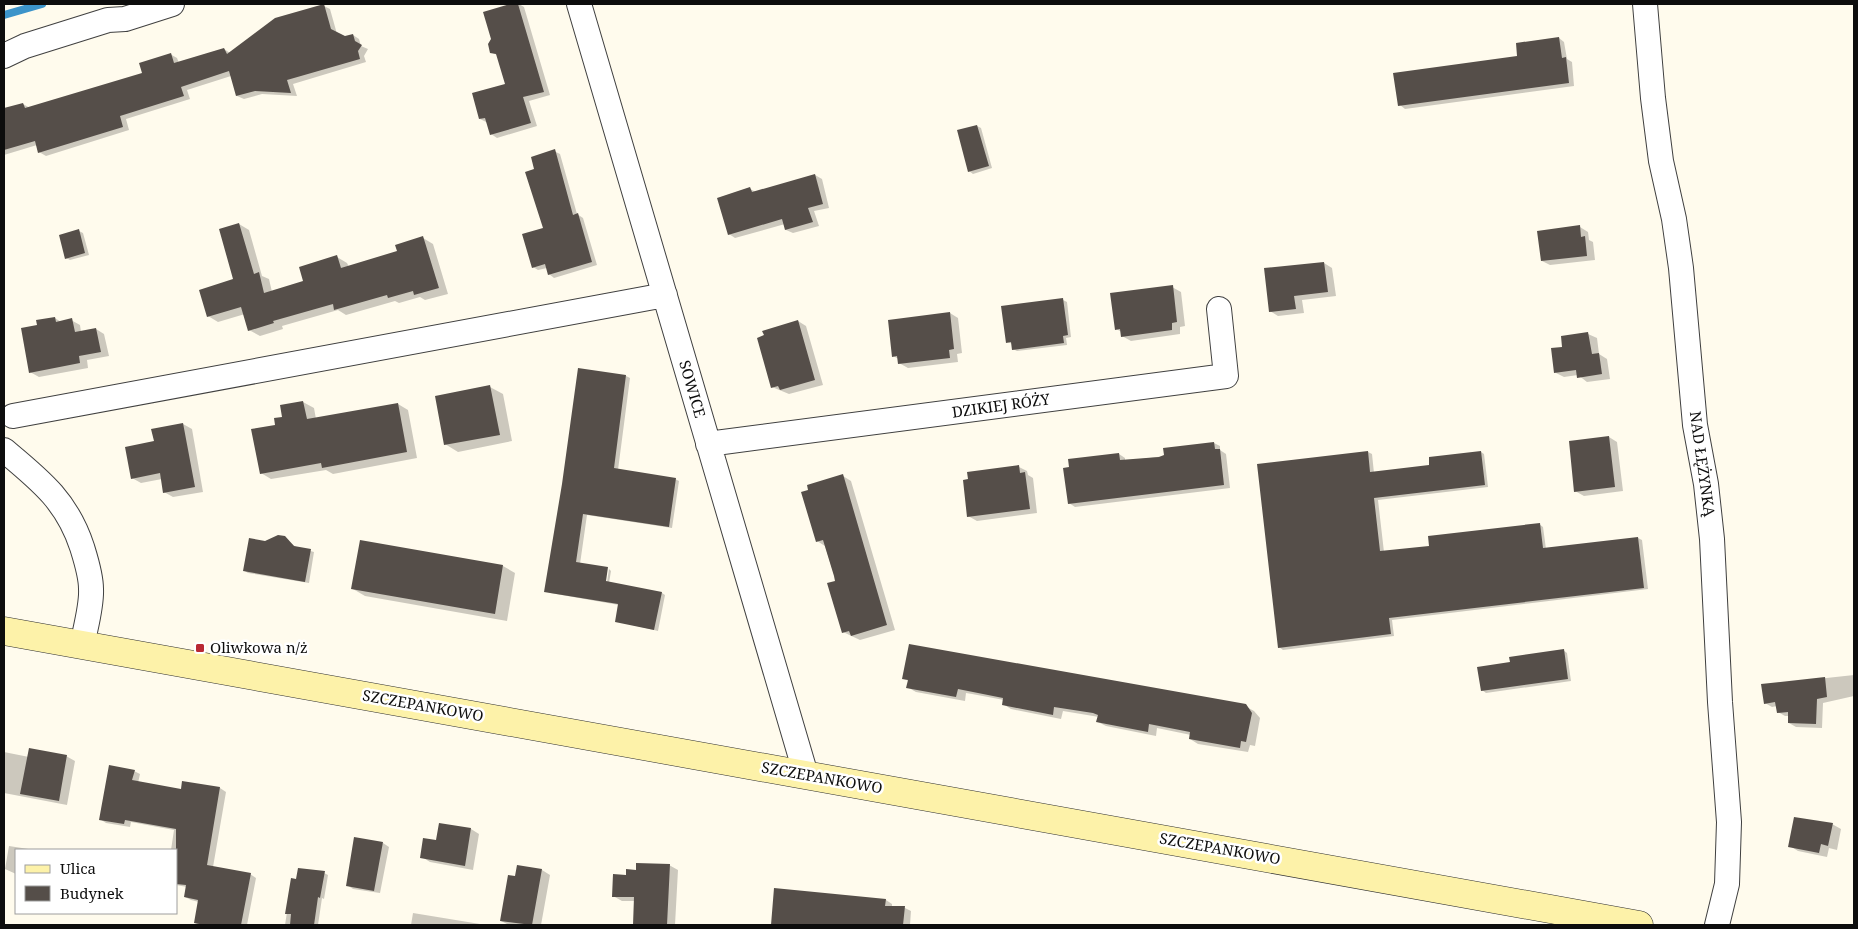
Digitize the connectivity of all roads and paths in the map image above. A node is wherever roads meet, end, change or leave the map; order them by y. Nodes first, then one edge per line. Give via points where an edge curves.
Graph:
1 (172, 4) edge
2 (579, 4) edge
3 (1645, 4) edge
4 (4, 56) edge
5 (665, 296) junction
6 (1219, 309) dead end
7 (13, 416) dead end
8 (708, 444) junction
9 (4, 450) edge
10 (4, 631) edge
11 (82, 646) junction
12 (806, 775) junction
13 (1639, 925) edge
14 (1718, 925) edge

1 - 4 street via 125,19 108,20 25,46
2 - 5 street, SOWICE
3 - 14 street, NAD ŁĘŻYNKĄ via 1658,134 1681,268 1695,425 1712,539 1730,822 1727,884
5 - 7 street
5 - 8 street, SOWICE
6 - 8 street, DZIKIEJ RÓŻY via 1226,376
8 - 12 street, SOWICE
9 - 11 street via 42,483 64,507 76,528 92,590
10 - 11 street, SZCZEPANKOWO
11 - 12 street, SZCZEPANKOWO
12 - 13 street, SZCZEPANKOWO

